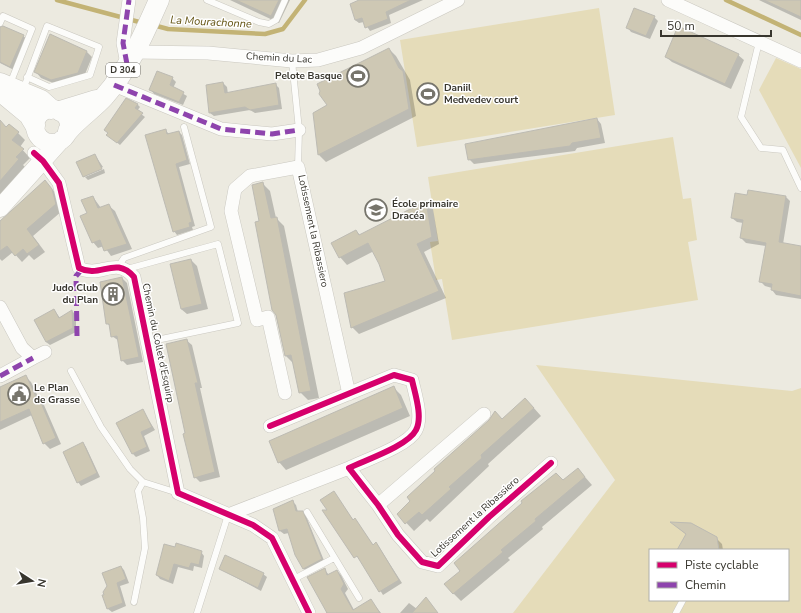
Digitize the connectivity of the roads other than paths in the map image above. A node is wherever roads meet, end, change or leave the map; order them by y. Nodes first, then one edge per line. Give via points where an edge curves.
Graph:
1 (159, 0) edge
2 (207, 0) edge
3 (285, 0) edge
4 (458, 0) edge
5 (668, 0) edge
6 (129, 2) edge
7 (0, 23) edge
8 (759, 42) junction
9 (131, 50) junction
10 (292, 61) junction
11 (801, 61) edge
12 (12, 86) edge
13 (108, 91) junction
14 (55, 110) junction
15 (184, 127) dead end
16 (299, 130) junction
17 (64, 136) junction
18 (38, 144) junction
19 (298, 167) junction
20 (801, 188) edge
21 (0, 194) edge
22 (0, 208) edge
23 (123, 268) junction
24 (0, 307) edge
25 (147, 342) junction
26 (45, 352) dead end
27 (33, 358) junction
28 (71, 371) dead end
29 (0, 376) edge
30 (285, 393) dead end
31 (349, 394) junction
32 (484, 414) dead end
33 (270, 426) dead end
34 (551, 463) dead end
35 (349, 468) junction
36 (143, 482) junction
37 (178, 493) junction
38 (378, 505) junction
39 (307, 512) dead end
40 (228, 515) junction
41 (334, 558) junction
42 (292, 580) junction
43 (359, 598) dead end
44 (682, 601) edge
45 (134, 602) dead end
46 (197, 613) edge
47 (309, 613) edge
48 (676, 613) edge

1 - 9 main road, D 304
2 - 3 lane via 269,24 276,20
4 - 10 street, Chemin du Lac via 361,48 318,60
5 - 8 street
6 - 9 street
7 - 12 lane via 3,16 32,29
8 - 11 street
8 - 20 lane via 741,117 761,148 783,150
9 - 10 street, Chemin du Lac via 208,53
9 - 13 main road, D 304
10 - 16 lane
12 - 12 lane via 47,26 99,47 90,75 49,87
12 - 14 main road
12 - 18 main road via 29,115
13 - 14 main road
13 - 16 street via 221,129 272,134
13 - 17 main road, D 304
14 - 17 street via 68,121
14 - 18 street via 46,110 39,116
15 - 23 lane via 211,227 124,258
16 - 19 lane
17 - 18 street
18 - 21 street via 28,163
18 - 22 street
18 - 23 street via 59,182 79,268 86,271
19 - 30 street, Lotissement la Ribassiero via 250,176 235,189 230,211 257,320 268,317
19 - 31 street, Lotissement la Ribassiero
23 - 25 street, Chemin du Collet d'Esquirp via 134,277
23 - 25 lane via 218,244 238,323
24 - 27 street via 22,348
25 - 37 street, Chemin du Collet d'Esquirp
26 - 27 street
27 - 29 street
28 - 36 lane via 101,427 130,469
31 - 33 street
31 - 35 street via 394,374 412,380 419,412 416,430 402,444
32 - 38 street
34 - 38 street, Lotissement la Ribassiero via 438,566 422,562 398,535
35 - 38 street, Lotissement la Ribassiero
35 - 40 street
36 - 37 lane
36 - 45 lane via 138,491 145,548
37 - 40 street
39 - 41 lane
40 - 42 street via 272,538
40 - 46 lane
41 - 42 lane
41 - 43 lane
42 - 47 street
44 - 48 lane

